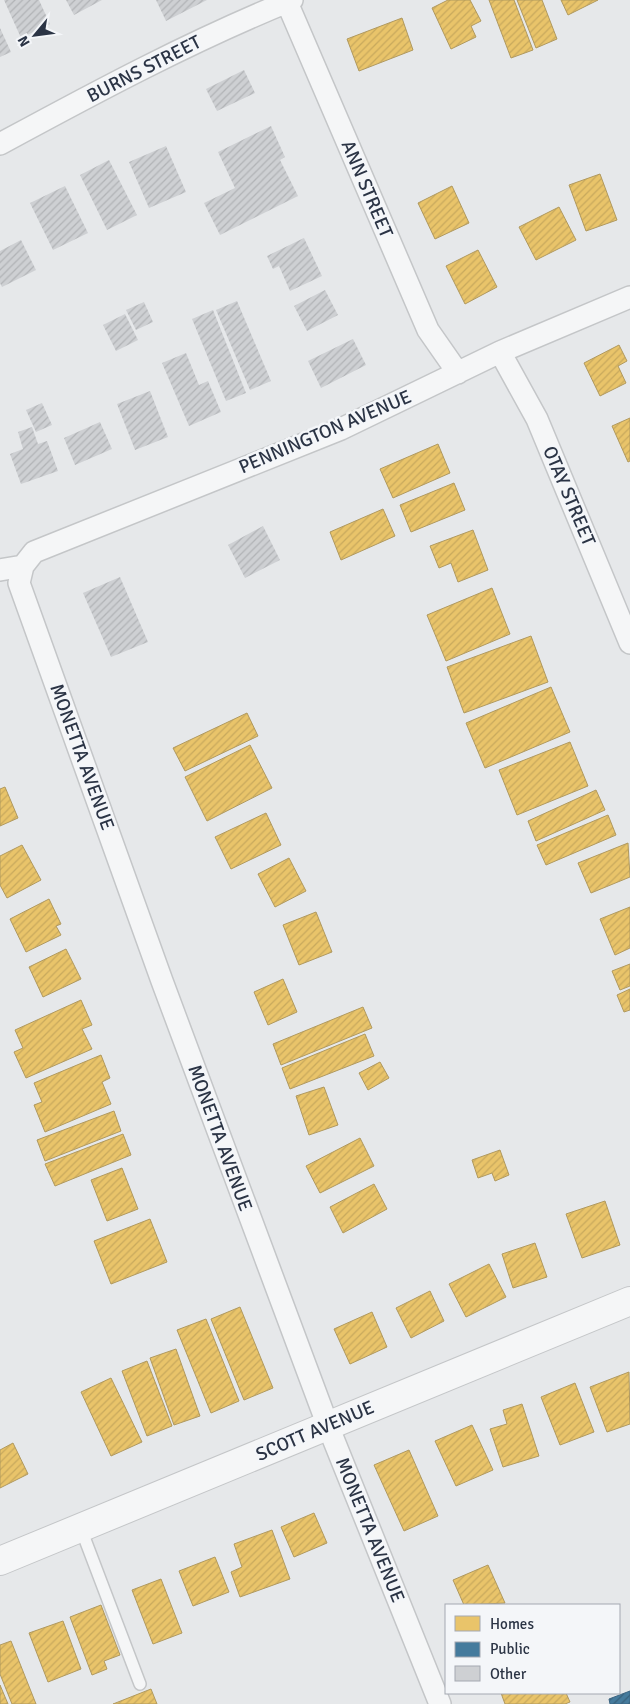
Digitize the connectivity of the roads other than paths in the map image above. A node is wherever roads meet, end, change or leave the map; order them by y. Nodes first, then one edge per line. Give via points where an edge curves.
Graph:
1 (288, 1) edge
2 (0, 144) edge
3 (630, 297) edge
4 (500, 352) junction
5 (458, 373) junction
6 (23, 566) junction
7 (0, 570) edge
8 (630, 643) edge
9 (630, 1301) edge
10 (328, 1426) junction
11 (80, 1529) junction
12 (0, 1561) edge
13 (140, 1684) dead end
14 (440, 1704) edge

1 - 2 street, BURNS STREET via 126,76
1 - 5 street, ANN STREET via 428,330
3 - 4 street, PENNINGTON AVENUE
4 - 5 street, PENNINGTON AVENUE
4 - 8 street, OTAY STREET via 537,419
5 - 6 street, PENNINGTON AVENUE via 341,429 34,552
6 - 7 street
6 - 10 street, MONETTA AVENUE via 19,583 162,981
9 - 10 street, SCOTT AVENUE
10 - 11 street, SCOTT AVENUE
10 - 14 street, MONETTA AVENUE
11 - 12 street, SCOTT AVENUE
11 - 13 lane

